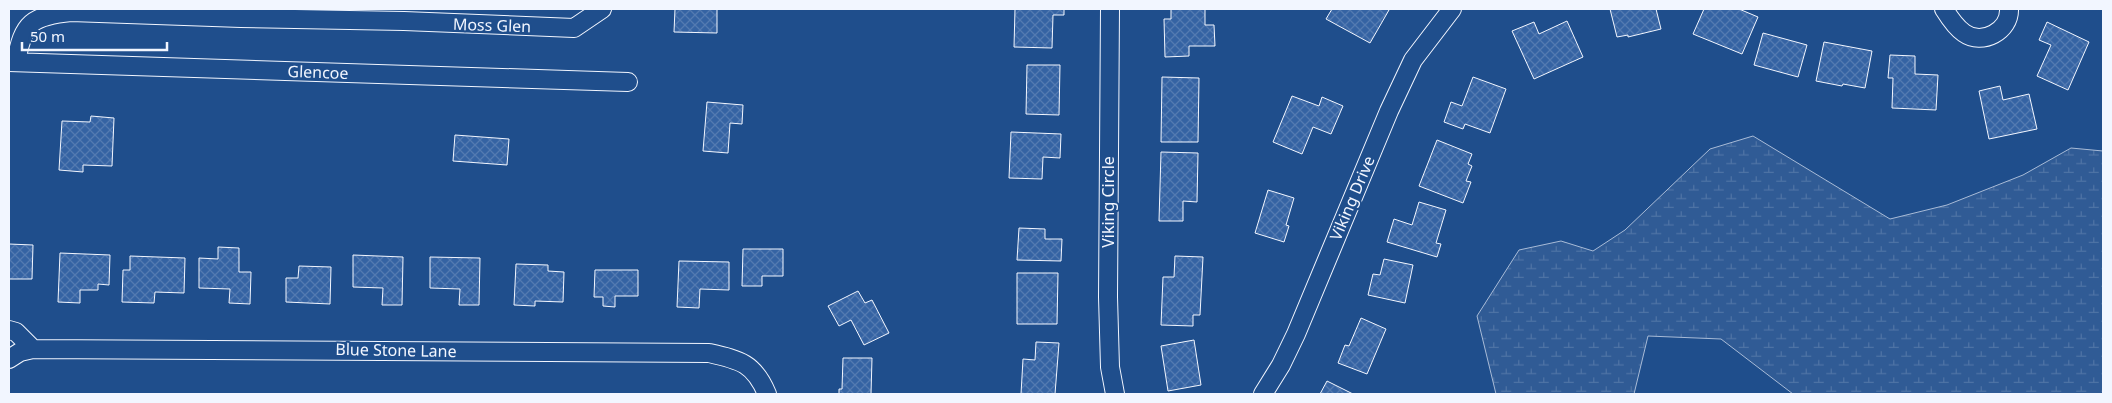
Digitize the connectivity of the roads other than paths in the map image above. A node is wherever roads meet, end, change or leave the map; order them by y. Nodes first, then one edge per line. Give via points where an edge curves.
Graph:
1 (602, 9) edge
2 (1110, 9) edge
3 (1452, 9) edge
4 (1944, 9) edge
5 (2010, 9) edge
6 (12, 62) edge
7 (628, 82) dead end
8 (9, 330) edge
9 (33, 349) junction
10 (9, 359) edge
11 (767, 394) edge
12 (1115, 394) edge
13 (1263, 394) edge

1 - 6 street, Moss Glen via 574,28 71,12 48,14 32,21
2 - 12 street, Viking Circle via 1108,296 1110,367
3 - 13 street, Viking Drive via 1412,60 1296,334
4 - 5 street via 1965,34 1983,37 2002,30 2010,17
6 - 7 street, Glencoe
8 - 9 street via 16,332
9 - 10 street, Blue Stone Lane
9 - 11 street, Blue Stone Lane via 709,353 738,359 753,370

